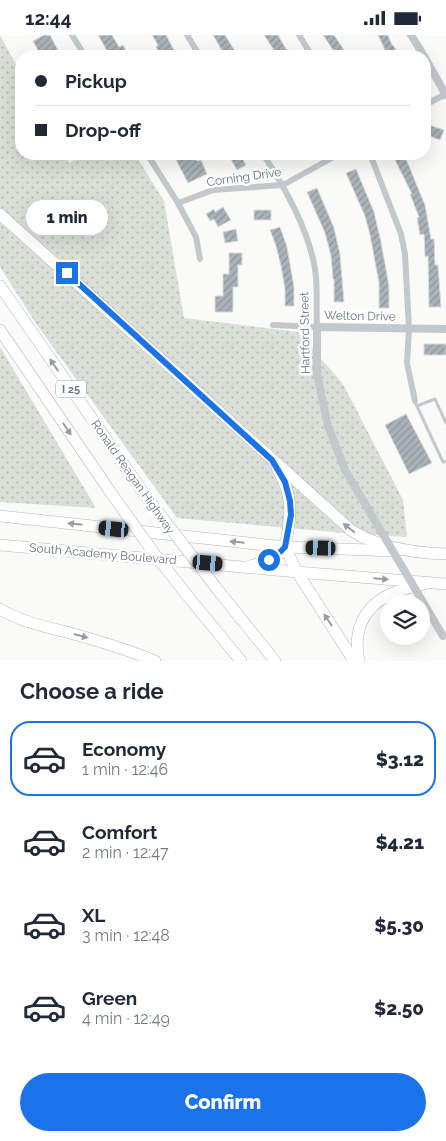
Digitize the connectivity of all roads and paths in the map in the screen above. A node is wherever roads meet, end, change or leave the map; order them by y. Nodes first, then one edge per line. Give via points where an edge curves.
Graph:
1 (72, 35) edge
2 (187, 35) edge
3 (299, 35) edge
4 (411, 35) edge
5 (81, 50) edge
6 (196, 50) edge
7 (308, 50) edge
8 (420, 50) edge
9 (431, 69) edge
10 (446, 94) edge
11 (431, 102) edge
12 (151, 160) edge
13 (267, 160) edge
14 (328, 160) edge
15 (372, 160) edge
16 (283, 185) junction
17 (178, 203) junction
18 (0, 214) edge
19 (200, 259) dead end
20 (0, 286) edge
21 (273, 325) dead end
22 (317, 327) junction
23 (410, 329) junction
24 (446, 329) edge
25 (0, 330) edge
26 (416, 404) junction
27 (446, 423) edge
28 (272, 460) junction
29 (446, 461) edge
30 (0, 516) edge
31 (0, 545) edge
32 (285, 547) junction
33 (410, 551) junction
34 (445, 554) edge
35 (246, 567) junction
36 (297, 573) junction
37 (427, 583) junction
38 (446, 583) edge
39 (0, 609) edge
40 (0, 617) edge
41 (33, 623) junction
42 (445, 639) edge
43 (155, 661) edge
44 (242, 661) edge
45 (275, 661) edge
46 (354, 661) edge
47 (359, 661) edge

1 - 5 street
2 - 6 street
3 - 7 street
4 - 8 street
9 - 10 street
10 - 11 street
12 - 17 street
13 - 16 street, Hartford Street
14 - 16 street, Corning Drive
15 - 23 street via 404,248
16 - 17 street, Corning Drive via 214,190
16 - 22 street, Hartford Street via 306,238 315,269
17 - 19 street via 196,237
18 - 28 highway
45 -> 20 highway, Ronald Reagan Highway / I 25, bridge via 142,491
21 - 22 street, Welton Drive
22 - 23 street, Welton Drive
22 - 42 street, Hartford Street, bridge via 317,374 328,426 345,470
23 - 24 street, Welton Drive
23 - 26 street via 407,363
25 -> 44 highway, I 25, bridge via 156,556
26 - 27 lane via 435,399
26 - 29 lane via 443,462
28 - 32 highway via 285,482 290,501 291,515
33 -> 28 highway via 365,539 352,531
32 -> 30 highway, South Academy Boulevard
31 - 35 highway, South Academy Boulevard
32 - 33 highway, South Academy Boulevard
32 - 35 highway via 269,560
32 - 36 highway
33 - 34 highway, South Academy Boulevard
35 - 36 highway, South Academy Boulevard
36 -> 37 highway, South Academy Boulevard
46 -> 36 highway
37 - 38 highway, South Academy Boulevard
37 - 47 highway via 390,594 376,602 364,615 356,647
39 - 41 highway
40 - 41 highway
41 -> 43 highway via 107,643

